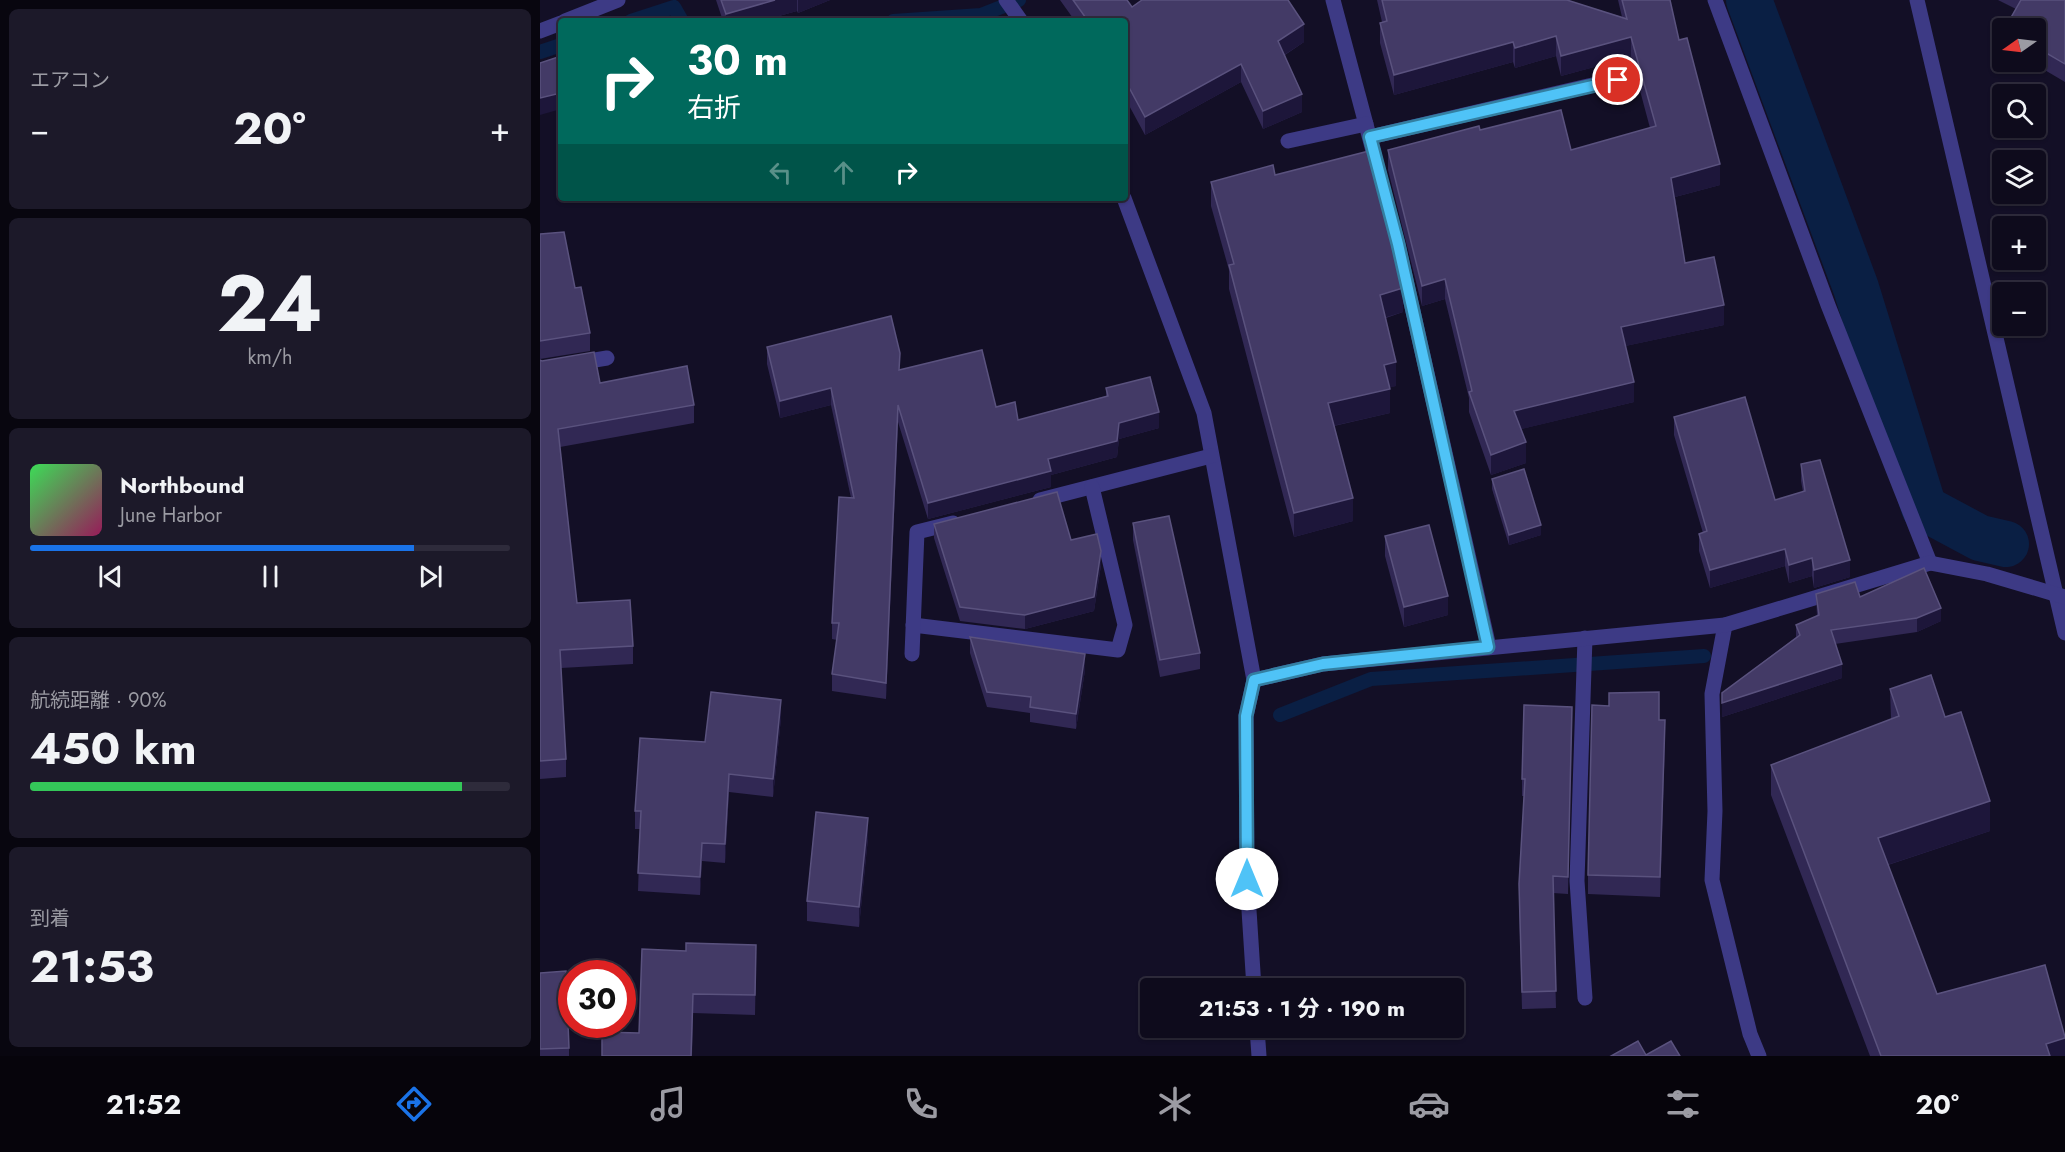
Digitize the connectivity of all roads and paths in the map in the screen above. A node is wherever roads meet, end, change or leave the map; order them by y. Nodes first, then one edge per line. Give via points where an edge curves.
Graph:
1 (618, 0) edge
2 (1006, 0) edge
3 (1333, 0) edge
4 (1715, 0) edge
5 (1917, 0) edge
6 (573, 18) edge
7 (1019, 18) edge
8 (558, 24) edge
9 (540, 31) edge
10 (1618, 80) dead end
11 (1368, 131) junction
12 (1288, 141) dead end
13 (1125, 201) edge
14 (608, 358) dead end
15 (540, 369) edge
16 (1211, 456) junction
17 (1092, 487) junction
18 (1026, 504) edge
19 (972, 518) edge
20 (1930, 563) junction
21 (2061, 596) edge
22 (913, 625) junction
23 (1725, 625) junction
24 (2065, 633) edge
25 (1584, 638) junction
26 (1488, 647) junction
27 (912, 654) dead end
28 (1254, 680) junction
29 (1253, 978) edge
30 (1585, 998) dead end
31 (1257, 1038) edge
32 (1258, 1056) edge
33 (1759, 1056) edge

1 - 6 street
2 - 7 street
3 - 11 street
4 - 20 street via 1828,305
5 - 21 street
8 - 9 street
10 - 11 street
11 - 12 street
11 - 26 street via 1398,244
13 - 16 street via 1204,413
14 - 15 street
16 - 17 street
16 - 28 street
17 - 18 street
17 - 22 street via 1125,625 1118,650
19 - 22 street via 917,532
20 - 21 street via 1987,574
20 - 23 street
21 - 24 street
22 - 27 street
23 - 25 street
23 - 33 street via 1712,694 1712,880 1749,1034
25 - 26 street
25 - 30 street via 1577,881
26 - 28 street via 1323,664
28 - 29 street via 1246,716 1247,879
31 - 32 street

